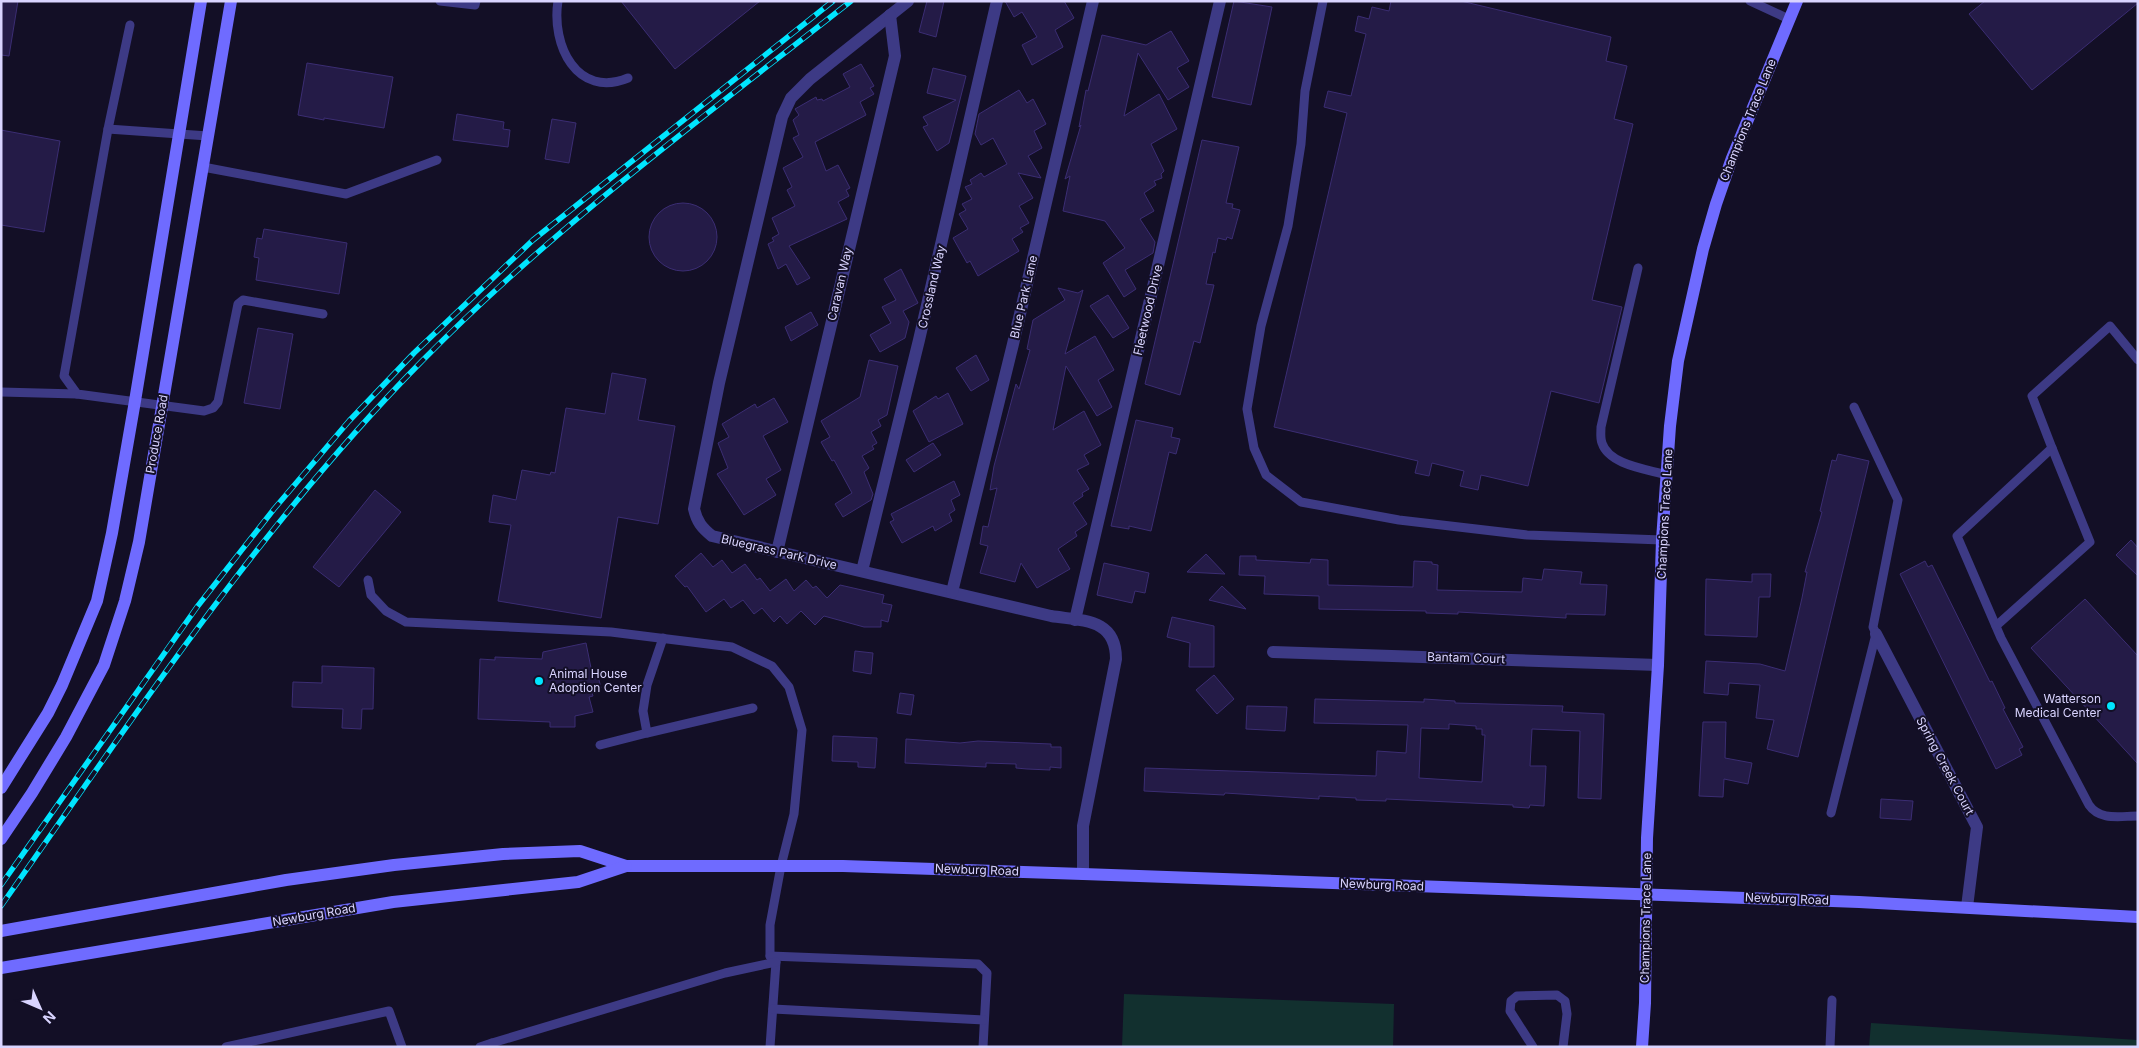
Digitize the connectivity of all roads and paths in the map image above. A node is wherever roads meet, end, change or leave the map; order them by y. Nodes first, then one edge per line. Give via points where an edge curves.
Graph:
1 (201, 1) edge
2 (231, 1) edge
3 (440, 1) edge
4 (476, 1) edge
5 (558, 1) edge
6 (908, 1) edge
7 (997, 1) edge
8 (1093, 1) edge
9 (1220, 1) edge
10 (1323, 1) edge
11 (1750, 1) edge
12 (1796, 1) edge
13 (890, 16) junction
14 (1789, 19) junction
15 (130, 25) dead end
16 (628, 78) dead end
17 (108, 129) junction
18 (178, 134) junction
19 (208, 136) junction
20 (437, 160) dead end
21 (203, 167) junction
22 (1638, 268) dead end
23 (323, 314) dead end
24 (2138, 360) edge
25 (1, 392) edge
26 (77, 394) junction
27 (135, 401) junction
28 (162, 406) junction
29 (1854, 407) dead end
30 (2052, 448) junction
31 (1667, 475) junction
32 (1662, 540) junction
33 (777, 552) junction
34 (862, 571) junction
35 (368, 580) dead end
36 (952, 592) junction
37 (1075, 620) junction
38 (1996, 626) junction
39 (1876, 634) junction
40 (663, 638) junction
41 (1274, 652) dead end
42 (1658, 665) junction
43 (753, 708) dead end
44 (646, 733) junction
45 (600, 745) dead end
46 (1, 788) edge
47 (1831, 813) dead end
48 (2138, 816) edge
49 (1, 839) edge
50 (626, 866) junction
51 (781, 866) junction
52 (1083, 874) junction
53 (1647, 894) junction
54 (1968, 907) junction
55 (2138, 917) edge
56 (1, 931) edge
57 (773, 959) junction
58 (1, 968) edge
59 (1832, 1000) dead end
60 (773, 1009) junction
61 (984, 1020) junction
62 (492, 1045) edge
63 (226, 1047) edge
64 (402, 1047) edge
65 (480, 1047) edge
66 (770, 1047) edge
67 (982, 1047) edge
68 (1533, 1047) edge
69 (1563, 1047) edge
70 (1642, 1047) edge
71 (1830, 1047) edge

1 - 18 main road
2 - 19 main road, Produce Road
3 - 4 lane via 476,5
5 - 16 lane via 558,36 568,63 587,79 602,82
6 - 13 street, Bluegrass Park Drive
7 - 34 street, Crossland Way
8 - 36 street, Blue Park Lane
9 - 37 street, Fleetwood Drive
10 - 32 lane via 1305,91 1301,144 1288,226 1262,326 1247,409 1254,448 1266,475 1300,502 1399,520 1527,535
11 - 14 lane
12 - 14 main road, Champions Trace Lane
13 - 33 street, Caravan Way via 895,56
13 - 33 street, Bluegrass Park Drive via 810,79 787,105 751,240 719,383 694,503 697,520 712,536
14 - 31 main road, Champions Trace Lane via 1732,158 1703,248 1678,361
15 - 17 lane
17 - 18 lane
17 - 26 lane via 64,376
18 - 19 lane
18 - 27 main road
19 - 21 main road, Produce Road
20 - 21 lane via 346,194
21 - 28 main road, Produce Road
22 - 31 lane via 1601,427 1602,443 1610,454 1620,460
23 - 28 lane via 242,300 238,304 218,402 204,411
24 - 30 lane via 2110,326 2032,396
25 - 26 lane
26 - 27 lane
27 - 28 lane
27 - 46 main road via 97,601 59,692
28 - 49 main road, Produce Road via 139,542 125,601 104,665 32,794
29 - 39 lane via 1898,500 1873,627
30 - 38 lane via 2090,542
30 - 38 lane via 1957,536
31 - 32 main road, Champions Trace Lane
32 - 42 main road, Champions Trace Lane
33 - 34 street, Bluegrass Park Drive
34 - 36 street, Bluegrass Park Drive
35 - 40 lane via 371,595 386,611 406,622 611,632
36 - 37 street, Bluegrass Park Drive
37 - 52 street, Bluegrass Park Drive via 1093,622 1104,628 1116,646 1083,826
38 - 48 lane via 2094,813
39 - 47 lane
39 - 54 street, Spring Creek Court via 1977,826
40 - 44 lane via 647,685 643,711
40 - 51 lane via 732,647 772,666 789,687 802,730 794,814
41 - 42 street, Bantam Court
42 - 53 main road, Champions Trace Lane via 1647,838
43 - 44 lane
44 - 45 lane
50 - 51 main road, Newburg Road
50 - 56 main road, Newburg Road via 580,851 394,864
50 - 58 main road, Newburg Road via 578,882 393,902
51 - 52 main road, Newburg Road
51 - 57 lane via 770,925
52 - 53 main road, Newburg Road
53 - 54 main road, Newburg Road
53 - 70 main road, Champions Trace Lane
54 - 55 main road, Newburg Road
57 - 60 lane
57 - 61 lane via 978,964 987,973
57 - 62 lane
59 - 71 lane
60 - 61 lane
60 - 66 lane
61 - 67 lane
62 - 65 lane
63 - 64 lane via 389,1011
68 - 69 lane via 1510,1011 1511,1001 1518,996 1557,995 1565,1001 1568,1014

